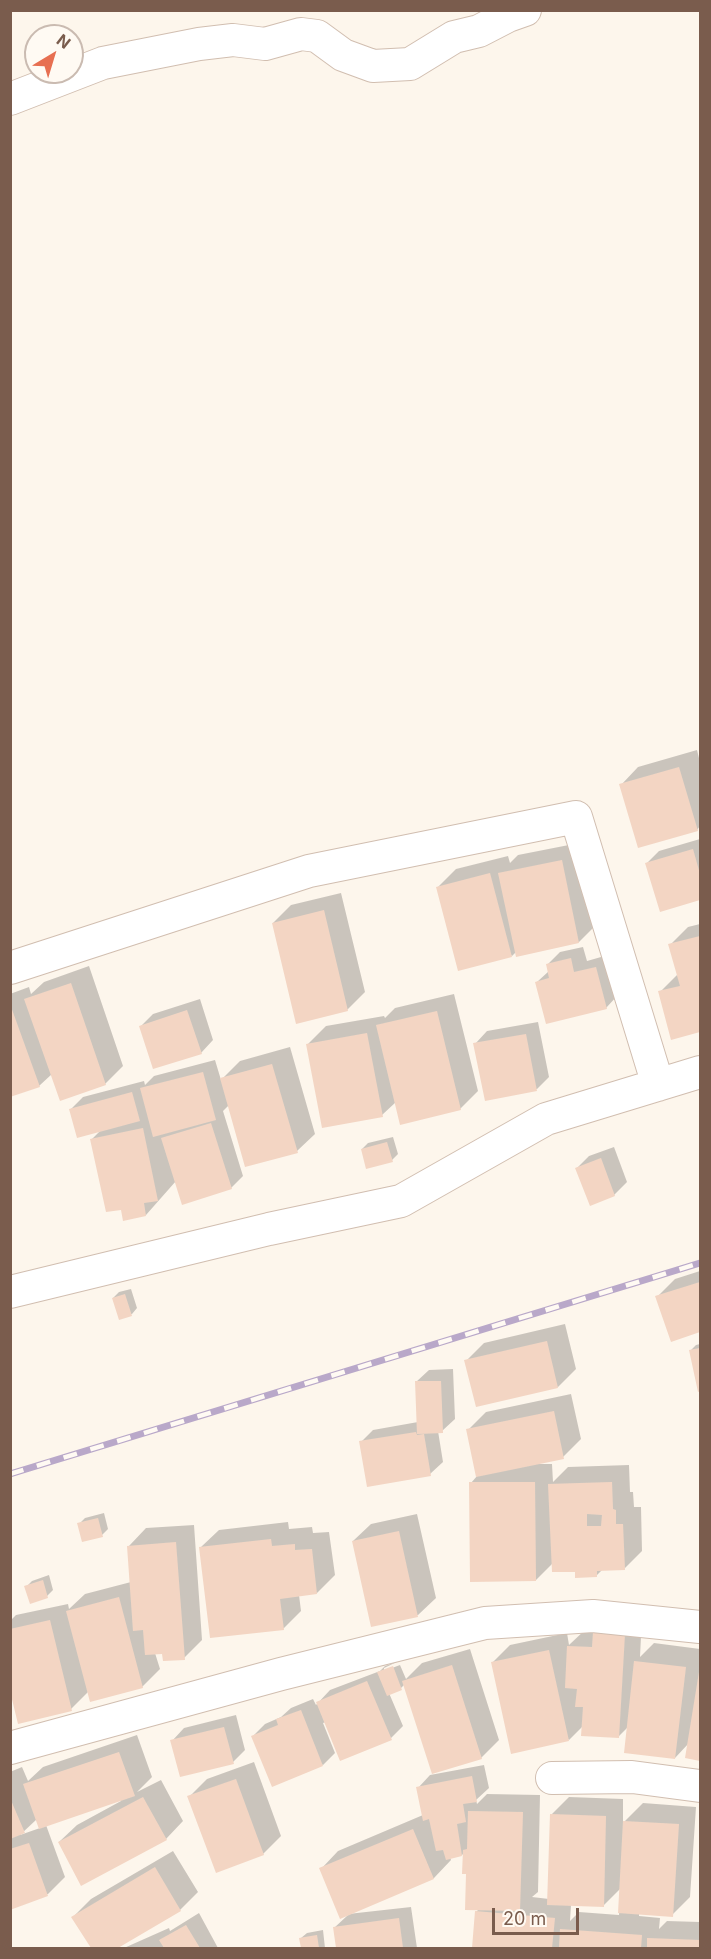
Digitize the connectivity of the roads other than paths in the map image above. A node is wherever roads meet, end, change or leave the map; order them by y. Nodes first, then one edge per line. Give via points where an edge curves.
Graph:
1 (525, 10) edge
2 (10, 99) edge
3 (10, 968) edge
4 (700, 1072) edge
5 (658, 1085) junction
6 (10, 1292) edge
7 (700, 1627) edge
8 (10, 1748) edge
9 (552, 1778) dead end
10 (700, 1786) edge

1 - 2 street via 454,37 410,64 373,66 343,55 317,36 301,34 265,44 233,40 199,44 103,63
3 - 5 street via 309,871 576,817
4 - 5 street
5 - 6 street via 546,1119 401,1201
7 - 8 street via 593,1616 485,1623
9 - 10 street via 632,1777

